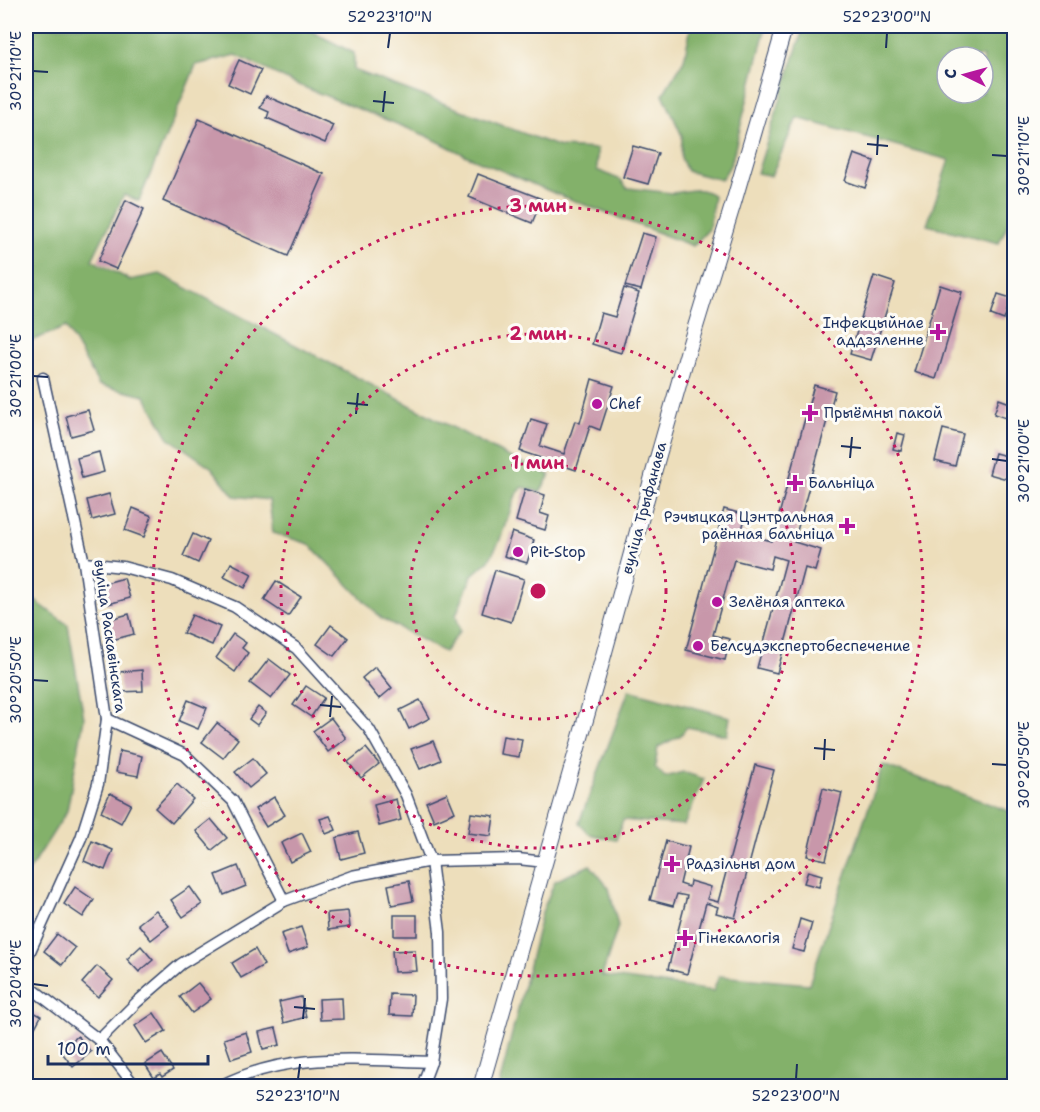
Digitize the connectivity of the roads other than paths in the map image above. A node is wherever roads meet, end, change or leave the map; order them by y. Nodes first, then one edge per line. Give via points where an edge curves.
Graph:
1 (785, 26) edge
2 (43, 378) dead end
3 (84, 563) junction
4 (107, 719) junction
5 (431, 861) junction
6 (545, 862) junction
7 (284, 901) junction
8 (26, 960) edge
9 (26, 984) edge
10 (99, 1040) junction
11 (431, 1062) junction
12 (135, 1086) edge
13 (220, 1086) edge
14 (422, 1086) edge
15 (481, 1086) edge

1 - 6 street, вуліца Трыфанава via 668,421
2 - 3 street, вуліца Раскавінскага
3 - 4 street, вуліца Раскавінскага
3 - 5 street via 123,567 172,580 235,607 296,648 369,729 406,795
4 - 7 street via 185,755 233,801
4 - 8 street, вуліца Раскавінскага via 98,784 81,838
5 - 6 street
5 - 7 street via 352,876
5 - 11 street via 440,932 441,999
6 - 15 street, вуліца Трыфанава
7 - 10 street via 181,964
9 - 10 street
10 - 12 street
11 - 13 street via 323,1059 284,1064
11 - 14 street

